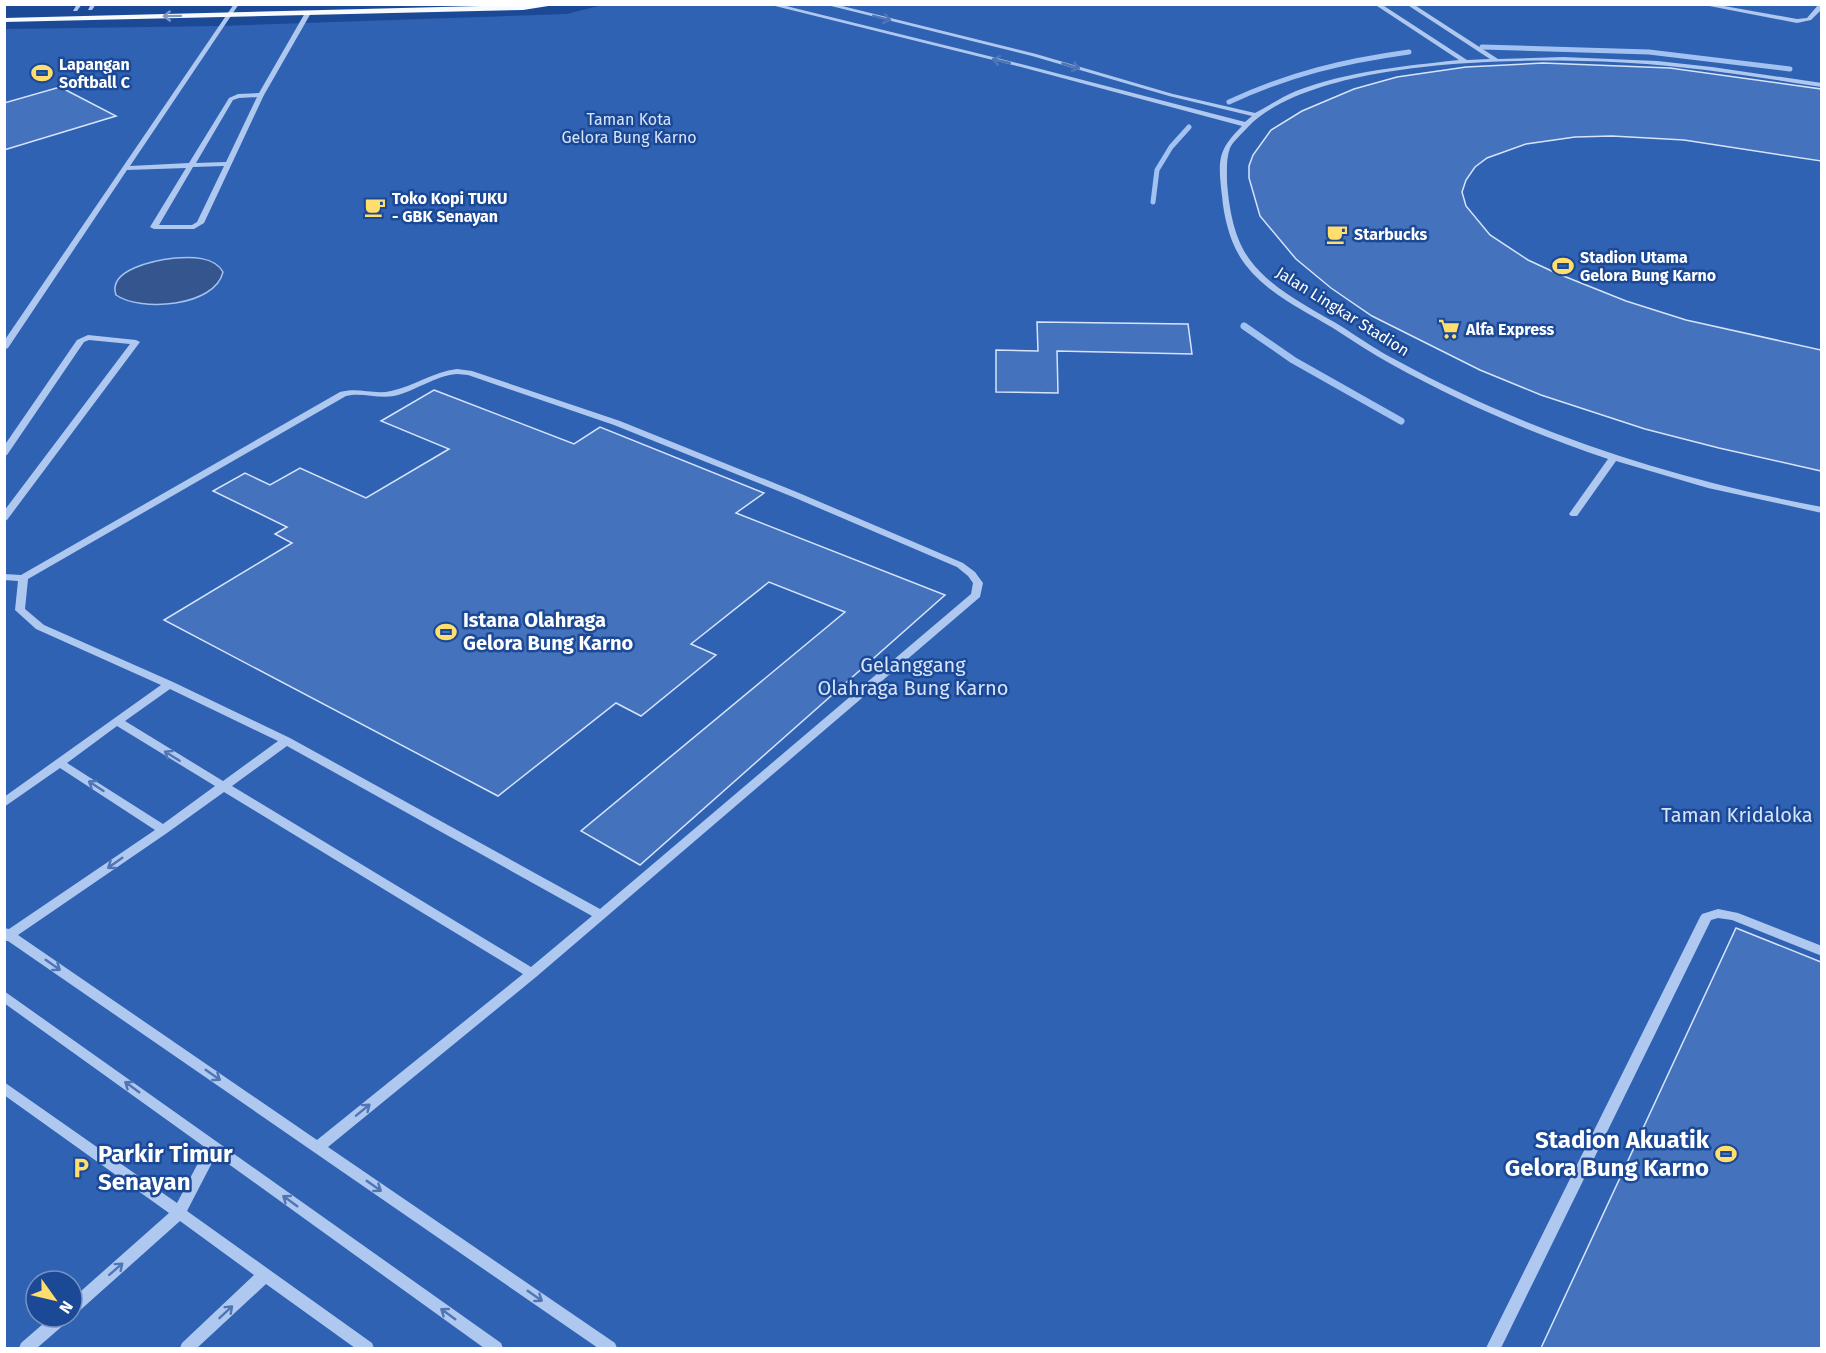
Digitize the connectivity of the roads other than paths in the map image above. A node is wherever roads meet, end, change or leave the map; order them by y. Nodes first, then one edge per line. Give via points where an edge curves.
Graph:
1 (237, 4) edge
2 (558, 4) edge
3 (769, 4) edge
4 (825, 4) edge
5 (1376, 4) edge
6 (1408, 4) edge
7 (1701, 4) edge
8 (226, 5) edge
9 (1821, 5) edge
10 (203, 6) edge
11 (77, 7) edge
12 (92, 7) edge
13 (4, 11) edge
14 (308, 13) junction
15 (230, 14) junction
16 (68, 18) junction
17 (4, 20) edge
18 (1441, 32) dead end
19 (1451, 32) junction
20 (1421, 33) junction
21 (1431, 33) dead end
22 (1034, 55) junction
23 (1496, 60) junction
24 (1466, 62) junction
25 (1023, 66) junction
26 (1821, 85) edge
27 (261, 95) junction
28 (1171, 95) junction
29 (1159, 103) junction
30 (1256, 115) junction
31 (1244, 124) junction
32 (227, 164) junction
33 (192, 166) junction
34 (127, 168) junction
35 (4, 348) edge
36 (4, 453) edge
37 (1614, 457) junction
38 (1821, 510) edge
39 (1574, 514) dead end
40 (4, 518) edge
41 (4, 577) edge
42 (23, 578) junction
43 (169, 684) junction
44 (118, 722) junction
45 (286, 741) junction
46 (60, 763) junction
47 (221, 787) junction
48 (4, 803) edge
49 (163, 830) junction
50 (602, 915) junction
51 (6, 935) edge
52 (1821, 951) edge
53 (532, 974) junction
54 (4, 996) edge
55 (4, 1087) edge
56 (214, 1146) junction
57 (318, 1147) junction
58 (179, 1214) junction
59 (265, 1275) junction
60 (84, 1297) edge
61 (48, 1329) edge
62 (26, 1348) edge
63 (187, 1348) edge
64 (367, 1348) edge
65 (496, 1348) edge
66 (610, 1348) edge
67 (1492, 1348) edge

1 - 8 main road
1 - 15 street
2 - 14 main road
25 -> 3 street
4 -> 22 street
5 - 20 street
6 - 19 street
7 - 9 street via 1797,21 1809,19
10 - 12 main road
11 - 12 main road
11 - 13 main road
11 - 16 main road
14 - 15 main road
14 - 27 street
15 -> 16 main road
15 - 34 street
16 - 17 main road
18 - 19 street
19 - 23 street
20 - 21 street
20 - 24 street
22 - 25 street
22 -> 28 street
23 - 24 street, Jalan Lingkar Stadion
23 - 26 street, Jalan Lingkar Stadion via 1605,60 1724,70
24 - 30 street, Jalan Lingkar Stadion via 1326,81
25 - 29 street
27 - 32 street
27 - 33 street via 231,99
28 - 29 street
28 - 30 street
29 - 31 street
30 - 31 street, Jalan Lingkar Stadion
31 - 37 street, Jalan Lingkar Stadion via 1228,143 1223,162 1226,210 1245,258 1272,287 1392,361 1446,389
32 - 33 street
32 - 33 street via 198,225 154,227
33 - 34 street
34 - 35 street
36 - 40 street via 81,340 88,337 136,342
37 - 38 street, Jalan Lingkar Stadion via 1708,486
37 - 39 street
41 - 42 street
42 - 43 street via 20,610 40,627
42 - 50 street via 343,394 358,390 386,395 450,371 468,373 617,423 918,546 972,574 978,583 976,595
43 - 44 street
43 - 45 street
44 - 46 street
47 -> 44 street
45 - 47 street
45 - 50 street
46 - 48 street
49 -> 46 street
47 - 49 street
47 - 53 street
49 -> 51 street
50 - 53 street
51 -> 57 street
52 - 67 street via 1734,916 1718,913 1706,917
57 -> 53 street
56 -> 54 street
55 - 58 street
56 - 58 street
65 -> 56 street
57 -> 66 street
58 - 59 street
60 -> 58 street
63 -> 59 street
59 - 64 street
61 - 62 street

